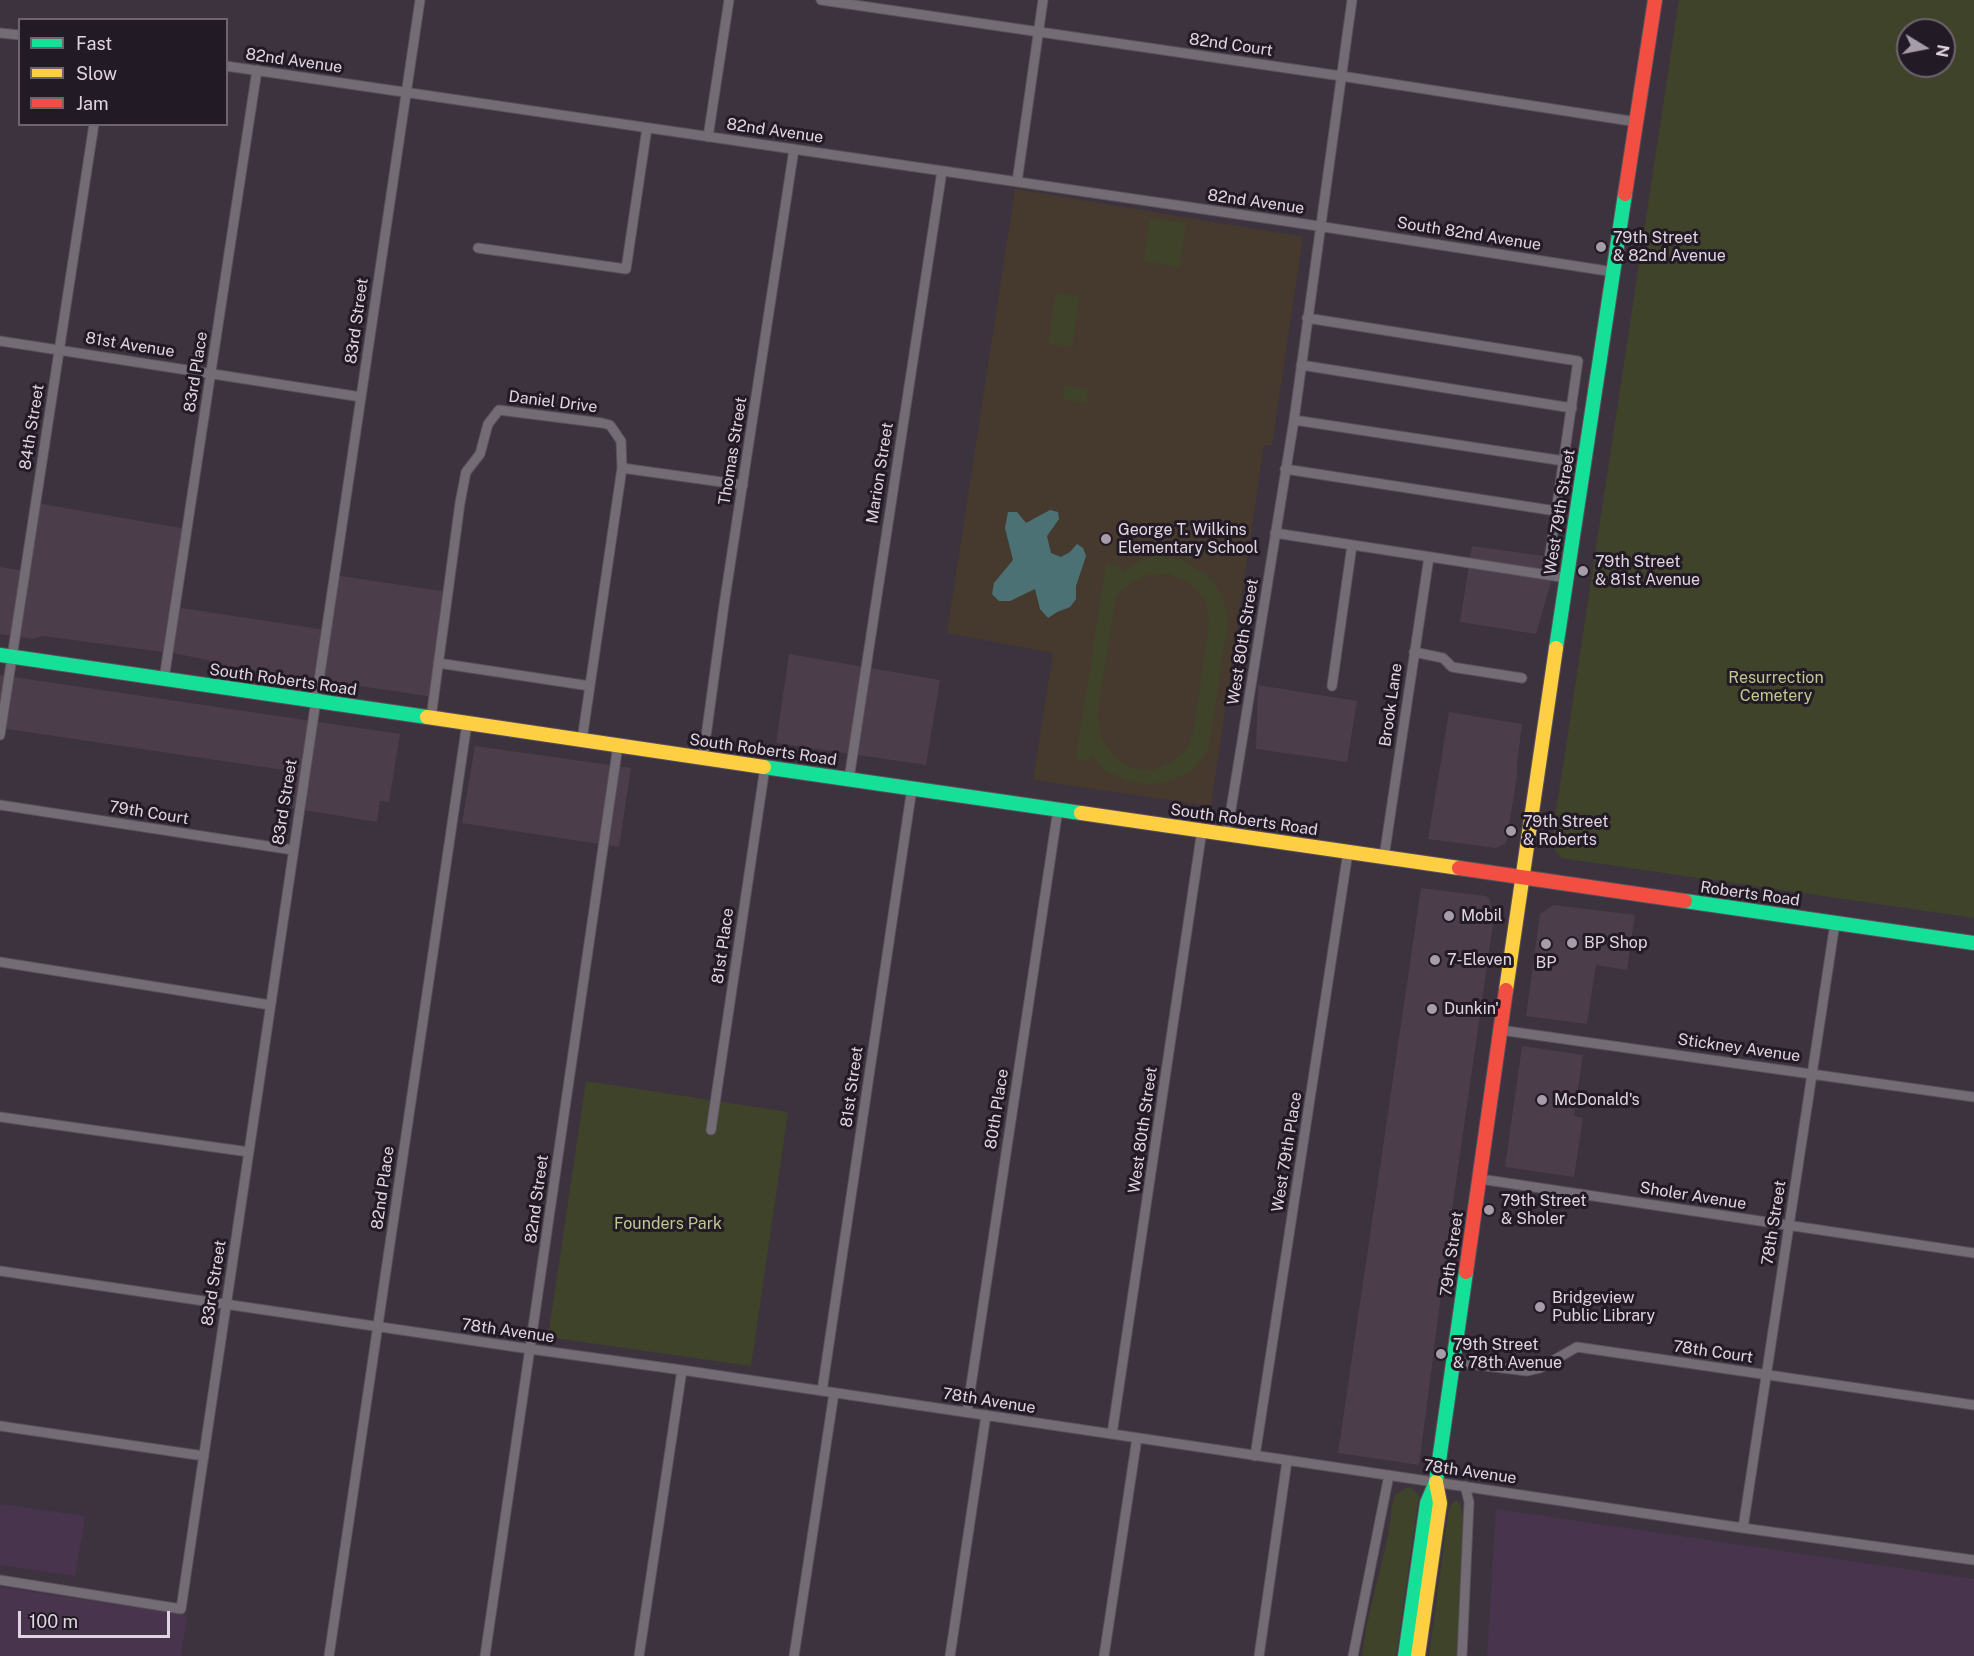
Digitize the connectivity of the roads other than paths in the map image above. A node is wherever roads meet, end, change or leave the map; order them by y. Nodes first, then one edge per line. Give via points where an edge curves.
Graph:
1 (420, 0) edge
2 (729, 0) edge
3 (821, 0) edge
4 (1043, 0) edge
5 (1352, 0) edge
6 (1655, 0) edge
7 (1038, 32) junction
8 (0, 33) edge
9 (18, 36) edge
10 (228, 66) edge
11 (257, 70) junction
12 (1341, 76) junction
13 (406, 92) junction
14 (1637, 122) junction
15 (94, 126) edge
16 (647, 128) junction
17 (708, 137) junction
18 (794, 149) junction
19 (942, 171) junction
20 (1017, 182) junction
21 (1319, 226) junction
22 (478, 248) dead end
23 (1614, 272) junction
24 (1307, 318) junction
25 (0, 341) edge
26 (60, 349) junction
27 (1301, 365) junction
28 (211, 372) junction
29 (361, 397) junction
30 (1572, 408) junction
31 (1294, 420) junction
32 (1564, 461) junction
33 (622, 468) junction
34 (1285, 469) junction
35 (743, 485) junction
36 (1556, 511) junction
37 (1275, 533) junction
38 (1353, 545) junction
39 (1429, 557) junction
40 (1547, 574) junction
41 (1567, 578) junction
42 (1414, 651) junction
43 (6, 656) edge
44 (438, 663) junction
45 (1522, 678) dead end
46 (164, 679) junction
47 (590, 686) junction
48 (1332, 686) dead end
49 (315, 701) junction
50 (431, 718) junction
51 (468, 723) junction
52 (0, 735) edge
53 (582, 740) junction
54 (618, 745) junction
55 (703, 758) junction
56 (765, 767) junction
57 (849, 779) junction
58 (912, 788) junction
59 (0, 804) edge
60 (1058, 809) junction
61 (1202, 830) junction
62 (1227, 834) junction
63 (293, 850) junction
64 (1348, 852) junction
65 (1384, 857) junction
66 (1522, 878) junction
67 (1835, 923) junction
68 (1974, 943) edge
69 (0, 963) edge
70 (270, 1005) junction
71 (1500, 1030) junction
72 (1812, 1073) junction
73 (1974, 1097) edge
74 (0, 1117) edge
75 (711, 1130) dead end
76 (249, 1152) junction
77 (1480, 1179) junction
78 (1789, 1225) junction
79 (1974, 1253) edge
80 (0, 1271) edge
81 (225, 1305) junction
82 (378, 1327) junction
83 (530, 1349) junction
84 (1453, 1362) junction
85 (682, 1370) junction
86 (1766, 1375) junction
87 (822, 1391) junction
88 (834, 1393) junction
89 (1974, 1405) edge
90 (967, 1412) junction
91 (986, 1415) junction
92 (0, 1426) edge
93 (1113, 1434) junction
94 (1137, 1438) junction
95 (204, 1456) junction
96 (1256, 1456) junction
97 (1287, 1461) junction
98 (1389, 1475) junction
99 (1436, 1482) junction
100 (1465, 1486) junction
101 (1743, 1528) junction
102 (1974, 1560) edge
103 (0, 1580) edge
104 (329, 1656) edge
105 (485, 1656) edge
106 (639, 1656) edge
107 (795, 1656) edge
108 (950, 1656) edge
109 (1104, 1656) edge
110 (1259, 1656) edge
111 (1353, 1656) edge
112 (1405, 1656) edge
113 (1419, 1656) edge
114 (1462, 1656) edge

1 - 13 street, 83rd Street
2 - 17 street
3 - 7 street, 82nd Court
4 - 7 street
5 - 12 street, West 80th Street
6 - 14 street, West 79th Street
7 - 12 street, 82nd Court
7 - 20 street
8 - 9 street
10 - 11 street, 82nd Avenue
11 - 13 street, 82nd Avenue
11 - 28 street, 83rd Place
12 - 14 street, 82nd Court
12 - 21 street, West 80th Street
13 - 16 street, 82nd Avenue
13 - 29 street, 83rd Street
14 - 23 street, West 79th Street
15 - 26 street, 84th Street
16 - 17 street, 82nd Avenue
16 - 22 street via 626,269
17 - 18 street, 82nd Avenue
18 - 19 street, 82nd Avenue
18 - 35 street, Thomas Street
19 - 20 street, 82nd Avenue
19 - 57 street, Marion Street
20 - 21 street, 82nd Avenue
21 - 23 street, South 82nd Avenue
21 - 24 street, West 80th Street
23 - 41 street, West 79th Street
24 - 27 street, West 80th Street
24 - 30 street via 1578,361
25 - 26 street, 81st Avenue
26 - 28 street, 81st Avenue
26 - 43 street, 84th Street
27 - 30 street
27 - 31 street, West 80th Street
28 - 29 street, 81st Avenue
28 - 46 street, 83rd Place
29 - 49 street, 83rd Street
30 - 32 street
31 - 32 street
31 - 34 street, West 80th Street
32 - 36 street
33 - 35 street
33 - 44 street, Daniel Drive via 621,441 610,425 499,410 488,424 480,454 466,472
33 - 47 street
34 - 36 street
34 - 37 street, West 80th Street
35 - 55 street, Thomas Street
36 - 40 street
37 - 38 street
37 - 62 street, West 80th Street
38 - 39 street
38 - 48 street
39 - 40 street
39 - 42 street, Brook Lane
40 - 41 street
41 - 66 street, West 79th Street
42 - 45 street via 1443,658 1452,667
42 - 65 street, Brook Lane
43 - 46 street, South Roberts Road
43 - 52 street, 84th Street
44 - 47 street
44 - 50 street, Daniel Drive
46 - 49 street, South Roberts Road
47 - 53 street
49 - 50 street, South Roberts Road
49 - 63 street, 83rd Street
50 - 51 street, South Roberts Road
51 - 53 street, South Roberts Road
51 - 82 street, 82nd Place
53 - 54 street, South Roberts Road
54 - 55 street, South Roberts Road
54 - 83 street, 82nd Street
55 - 56 street, South Roberts Road
56 - 57 street, South Roberts Road
56 - 75 street, 81st Place
57 - 58 street, South Roberts Road
58 - 60 street, South Roberts Road
58 - 87 street, 81st Street
59 - 63 street, 79th Court
60 - 61 street, South Roberts Road
60 - 90 street, 80th Place
61 - 62 street, South Roberts Road
61 - 93 street, West 80th Street
62 - 64 street, South Roberts Road
63 - 70 street, 83rd Street
64 - 65 street, South Roberts Road
64 - 96 street, West 79th Place
65 - 66 street, South Roberts Road
66 - 67 street, Roberts Road
66 - 71 street, West 79th Street
67 - 68 street, Roberts Road
67 - 72 street, 78th Street
69 - 70 street
70 - 76 street, 83rd Street
71 - 72 street, Stickney Avenue
71 - 77 street, 79th Street
72 - 73 street, Stickney Avenue
72 - 78 street, 78th Street
74 - 76 street
76 - 81 street, 83rd Street
77 - 78 street, Sholer Avenue
77 - 84 street, 79th Street
78 - 79 street, Sholer Avenue
78 - 86 street, 78th Street
80 - 81 street, 78th Avenue
81 - 82 street, 78th Avenue
81 - 95 street, 83rd Street
82 - 83 street, 78th Avenue
82 - 104 street, 82nd Place
83 - 85 street, 78th Avenue
83 - 105 street, 82nd Street
84 - 86 street, 78th Court via 1527,1371 1577,1347
84 - 99 street, 79th Street
85 - 87 street, 78th Avenue
85 - 106 street
86 - 89 street, 78th Court
86 - 101 street, 78th Street
87 - 88 street, 78th Avenue
88 - 90 street, 78th Avenue
88 - 107 street
90 - 91 street, 78th Avenue
91 - 93 street, 78th Avenue
91 - 108 street
92 - 95 street
93 - 94 street, 78th Avenue
94 - 96 street, 78th Avenue
94 - 109 street
95 - 103 street, 83rd Street via 181,1609
96 - 97 street, 78th Avenue
97 - 98 street, 78th Avenue
97 - 110 street
98 - 99 street, 78th Avenue
98 - 111 street
99 - 100 street, 78th Avenue
99 - 112 street, 79th Street via 1427,1503
99 - 113 street, 79th Street via 1440,1503
100 - 101 street, 78th Avenue
100 - 114 street via 1469,1502
101 - 102 street, 78th Avenue

